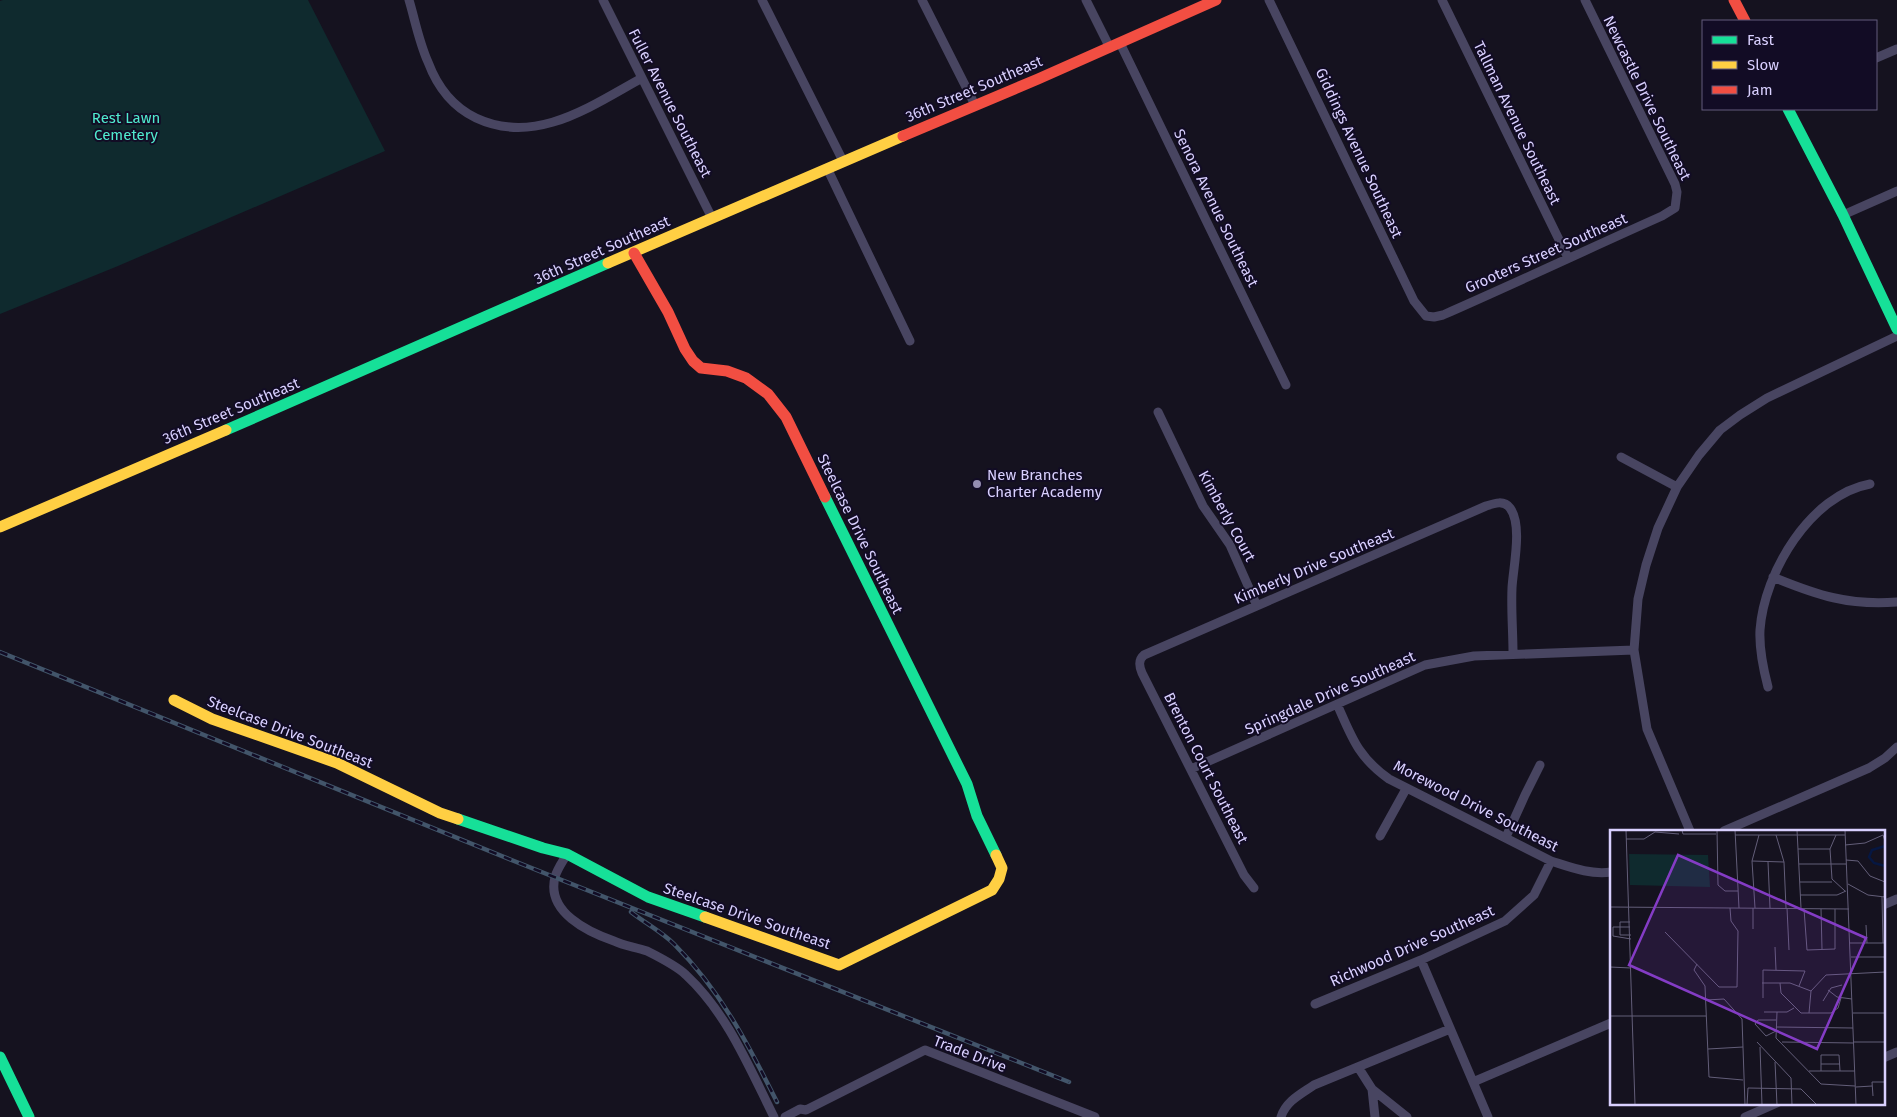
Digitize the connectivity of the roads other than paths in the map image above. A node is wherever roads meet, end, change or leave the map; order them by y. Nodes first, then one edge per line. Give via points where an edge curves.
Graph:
1 (409, 0) edge
2 (604, 0) edge
3 (762, 0) edge
4 (922, 0) edge
5 (1086, 0) edge
6 (1216, 0) edge
7 (1269, 0) edge
8 (1442, 0) edge
9 (1585, 0) edge
10 (1734, 0) edge
11 (1744, 20) edge
12 (1115, 45) junction
13 (1897, 48) edge
14 (1877, 58) edge
15 (642, 78) junction
16 (975, 104) junction
17 (1789, 110) edge
18 (843, 161) junction
19 (827, 168) junction
20 (1897, 191) edge
21 (1675, 208) joint
22 (1843, 215) junction
23 (712, 218) junction
24 (634, 253) junction
25 (1568, 258) junction
26 (1426, 316) joint
27 (1897, 329) edge
28 (1897, 336) edge
29 (910, 341) dead end
30 (1286, 386) dead end
31 (1158, 412) dead end
32 (1621, 457) dead end
33 (1870, 484) dead end
34 (1677, 487) junction
35 (0, 527) edge
36 (1773, 577) junction
37 (1897, 602) edge
38 (1257, 606) junction
39 (1634, 650) junction
40 (1514, 653) junction
41 (1140, 658) joint
42 (1768, 687) dead end
43 (174, 700) dead end
44 (1337, 704) junction
45 (1897, 747) edge
46 (1540, 765) dead end
47 (1191, 769) junction
48 (1406, 789) junction
49 (1744, 827) edge
50 (1690, 830) edge
51 (1729, 830) edge
52 (1380, 836) dead end
53 (1506, 838) junction
54 (567, 854) junction
55 (1551, 861) junction
56 (1610, 872) edge
57 (1254, 888) dead end
58 (1897, 899) edge
59 (1884, 905) edge
60 (1421, 960) junction
61 (1314, 1004) dead end
62 (1610, 1023) edge
63 (1450, 1029) junction
64 (1897, 1052) edge
65 (0, 1057) edge
66 (1884, 1058) edge
67 (1358, 1067) junction
68 (1473, 1082) junction
69 (1372, 1089) junction
70 (1775, 1104) edge
71 (29, 1117) edge
72 (774, 1117) edge
73 (785, 1117) edge
74 (1095, 1117) edge
75 (1281, 1117) edge
76 (1375, 1117) edge
77 (1407, 1117) edge
78 (1488, 1117) edge
79 (1745, 1117) edge

1 - 15 street via 428,63 450,100 464,112 490,124 530,128 556,122
2 - 15 street, Fuller Avenue Southeast
3 - 18 street
4 - 16 street
5 - 12 street, Senora Avenue Southeast
6 - 12 street, 36th Street Southeast
7 - 26 street, Giddings Avenue Southeast via 1414,302
8 - 25 street, Tallman Avenue Southeast
9 - 21 street, Newcastle Drive Southeast via 1674,184 1677,192
10 - 11 street
12 - 16 street, 36th Street Southeast
12 - 30 street, Senora Avenue Southeast
13 - 14 street
15 - 23 street, Fuller Avenue Southeast
16 - 18 street, 36th Street Southeast
17 - 22 street
18 - 19 street, 36th Street Southeast
19 - 23 street, 36th Street Southeast
19 - 29 street
20 - 22 street
21 - 25 street, Grooters Street Southeast
22 - 27 street
23 - 24 street, 36th Street Southeast
24 - 35 street, 36th Street Southeast
24 - 54 street, Steelcase Drive Southeast via 694,363 699,367 727,371 763,388 786,417 967,784 1002,868 992,890 839,965 648,897
25 - 26 street, Grooters Street Southeast via 1443,315
28 - 34 street via 1767,398 1740,415 1720,430
31 - 38 street, Kimberly Court via 1203,506 1230,545
32 - 34 street
33 - 36 street via 1844,492 1815,515 1785,552
34 - 39 street via 1658,528 1646,565 1638,599
36 - 37 street via 1837,600 1874,604
36 - 42 street via 1760,630 1760,654
38 - 40 street, Kimberly Drive Southeast via 1486,506 1501,503 1512,510 1516,536 1512,588
38 - 41 street, Kimberly Drive Southeast
39 - 40 street, Springdale Drive Southeast
39 - 50 street via 1647,728
40 - 44 street, Springdale Drive Southeast via 1425,665
41 - 47 street, Brenton Court Southeast via 1142,673
43 - 54 street, Steelcase Drive Southeast via 212,719 337,763 440,813
44 - 47 street, Springdale Drive Southeast
44 - 48 street, Morewood Drive Southeast via 1355,744 1373,768
45 - 49 street via 1869,768
46 - 53 street
47 - 57 street, Brenton Court Southeast
48 - 52 street
48 - 53 street, Morewood Drive Southeast
49 - 51 street
53 - 55 street, Morewood Drive Southeast
54 - 72 street via 555,878 555,898 562,910 576,923 613,941 647,952 685,973 716,1007
55 - 56 street, Morewood Drive Southeast via 1576,870
55 - 60 street, Richwood Drive Southeast via 1534,895 1505,921
58 - 59 street
60 - 61 street, Richwood Drive Southeast
60 - 63 street
62 - 68 street
63 - 67 street
63 - 68 street
64 - 66 street
65 - 71 street
67 - 69 street
67 - 75 street via 1307,1089 1294,1098
68 - 78 street
69 - 76 street
69 - 77 street
70 - 79 street
73 - 74 street, Trade Drive via 800,1109 806,1110 925,1050

